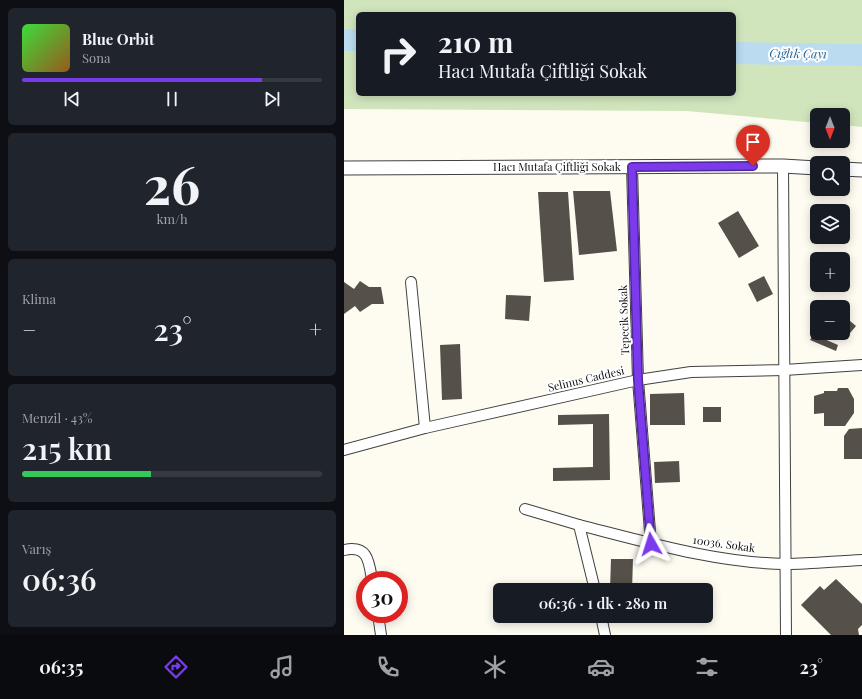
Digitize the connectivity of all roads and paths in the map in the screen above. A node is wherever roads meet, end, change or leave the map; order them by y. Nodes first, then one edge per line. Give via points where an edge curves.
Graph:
1 (783, 166) junction
2 (632, 167) junction
3 (344, 168) edge
4 (810, 168) edge
5 (850, 169) edge
6 (862, 170) edge
7 (411, 282) dead end
8 (862, 365) edge
9 (784, 370) junction
10 (638, 380) junction
11 (425, 428) junction
12 (344, 450) edge
13 (525, 509) dead end
14 (580, 525) junction
15 (651, 544) junction
16 (344, 550) edge
17 (862, 560) edge
18 (785, 564) junction
19 (370, 571) edge
20 (593, 583) edge
21 (379, 623) edge
22 (602, 623) edge
23 (381, 635) edge
24 (605, 635) edge
25 (786, 635) edge

1 - 2 street, Hacı Mutafa Çiftliği Sokak
1 - 4 street, Hacı Mutafa Çiftliği Sokak
1 - 9 street
2 - 3 street, Hacı Mutafa Çiftliği Sokak
2 - 10 street, Tepecik Sokak
5 - 6 street
7 - 11 street
8 - 9 street, Selinus Caddesi
9 - 10 street, Selinus Caddesi via 691,372
9 - 18 street
10 - 11 street, Selinus Caddesi
10 - 15 street, Tepecik Sokak
11 - 12 street, Selinus Caddesi
13 - 14 street, 10036. Sokak
14 - 15 street, 10036. Sokak
14 - 20 street
15 - 18 street, 10036. Sokak via 720,558
16 - 19 street via 361,550
17 - 18 street, 10036. Sokak
18 - 25 street
21 - 23 street
22 - 24 street

